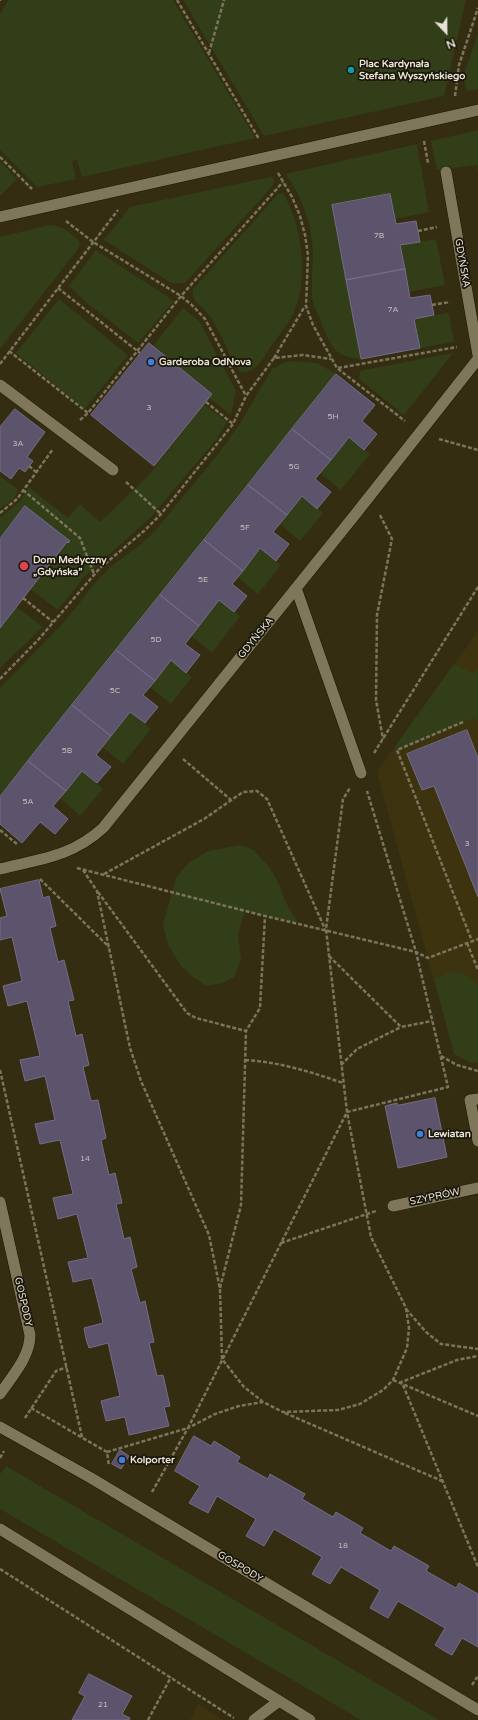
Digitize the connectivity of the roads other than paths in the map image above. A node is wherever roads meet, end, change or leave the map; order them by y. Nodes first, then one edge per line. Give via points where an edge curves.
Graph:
1 (478, 110) edge
2 (446, 172) dead end
3 (0, 217) edge
4 (478, 355) edge
5 (478, 359) edge
6 (0, 384) edge
7 (113, 470) road end
8 (296, 588) junction
9 (361, 773) road end
10 (0, 869) edge
11 (478, 1099) edge
12 (478, 1141) edge
13 (478, 1188) edge
14 (0, 1202) edge
15 (393, 1206) road end
16 (0, 1394) edge
17 (0, 1427) edge
18 (0, 1529) edge
19 (279, 1701) junction
20 (478, 1710) edge
21 (478, 1714) edge
22 (254, 1720) edge
23 (310, 1720) edge
24 (474, 1720) edge

1 - 3 street
2 - 4 street, GDYŃSKA
5 - 8 street, GDYŃSKA
6 - 7 street
8 - 9 street
8 - 10 street, GDYŃSKA via 103,828 73,850 51,858
11 - 12 street via 470,1100
13 - 15 street, SZYPRÓW
14 - 16 street, GOSPODY via 30,1344 27,1353
17 - 20 street, GOSPODY via 143,1509
18 - 19 street
19 - 22 street
19 - 23 street
21 - 24 street

